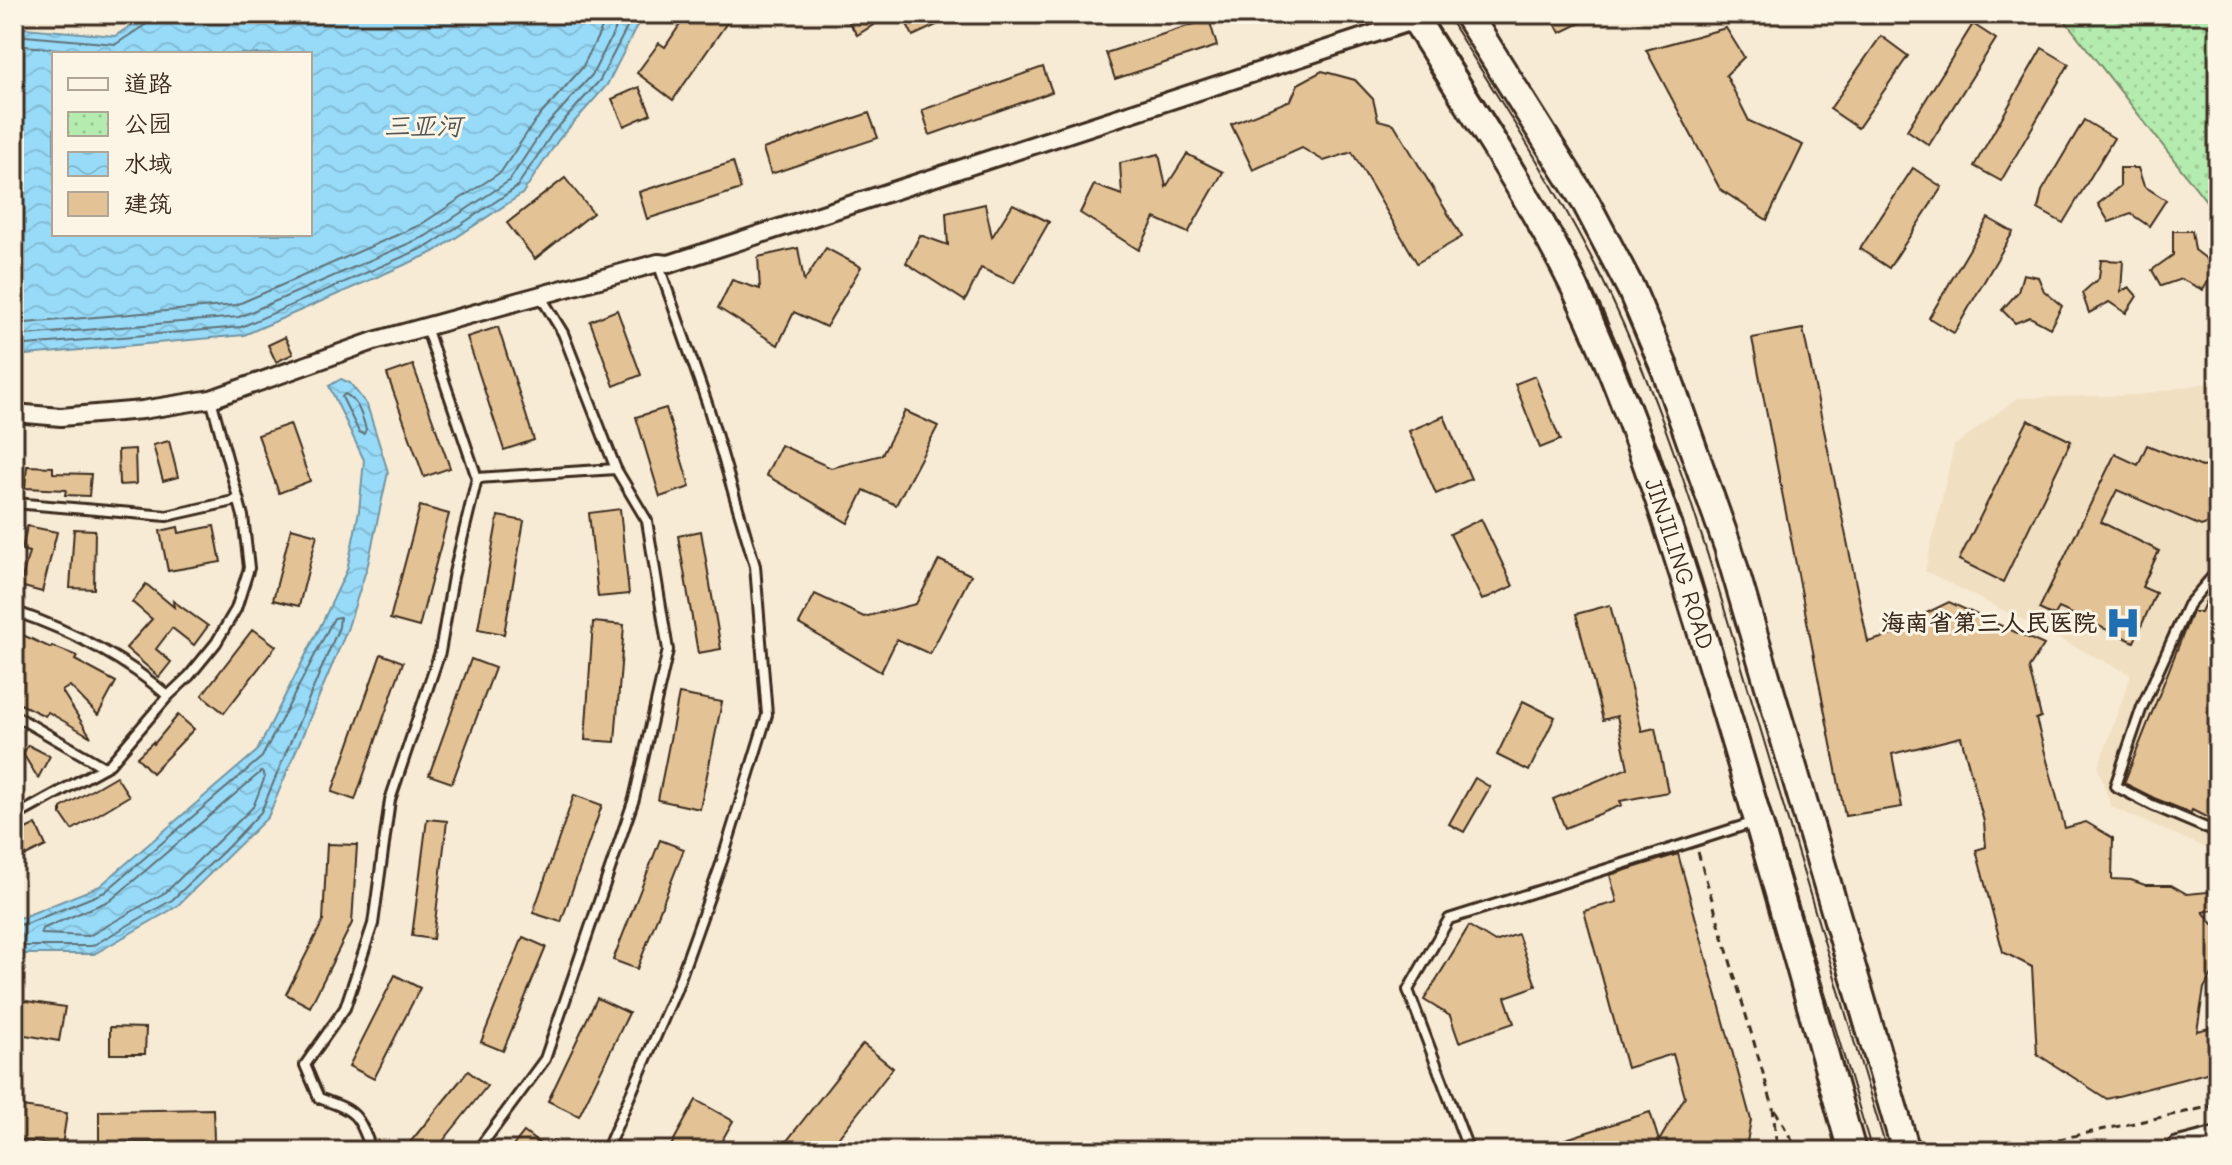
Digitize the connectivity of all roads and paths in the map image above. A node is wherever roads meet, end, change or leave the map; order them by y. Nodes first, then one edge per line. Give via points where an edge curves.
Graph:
1 (1467, 14) edge
2 (1414, 17) edge
3 (658, 263) junction
4 (541, 297) junction
5 (426, 327) junction
6 (211, 399) junction
7 (14, 413) edge
8 (616, 469) junction
9 (477, 478) junction
10 (238, 500) junction
11 (14, 503) edge
12 (2218, 570) edge
13 (14, 611) edge
14 (168, 696) junction
15 (14, 715) edge
16 (104, 767) junction
17 (14, 817) edge
18 (1759, 821) junction
19 (2218, 833) edge
20 (1694, 841) junction
21 (2218, 1105) edge
22 (1773, 1107) junction
23 (2218, 1141) edge
24 (372, 1151) edge
25 (477, 1151) edge
26 (606, 1151) edge
27 (1469, 1151) edge
28 (1777, 1151) edge
29 (1798, 1151) edge
30 (1852, 1151) edge
31 (1906, 1151) edge
32 (2003, 1151) edge
33 (2179, 1151) edge

1 - 31 main road, JINJILING ROAD via 1586,203 1665,369 1728,547
2 - 3 street via 669,264
2 - 18 main road, JINJILING ROAD via 1522,189 1598,338 1682,566
3 - 4 street
3 - 26 lane via 755,566 767,715 676,990
4 - 5 street
4 - 8 lane via 563,333
5 - 6 street
5 - 9 lane
6 - 7 street via 61,417
6 - 10 lane
8 - 9 lane
8 - 25 lane via 647,521 668,650 634,799 545,1059
9 - 24 lane via 440,652 390,800 373,924 345,1008 305,1065 319,1098 351,1110
10 - 11 lane via 167,516
10 - 14 lane via 249,568 236,609 216,643
12 - 19 lane via 2188,605 2142,707 2115,786
13 - 14 lane via 73,633
14 - 16 lane
15 - 16 lane
16 - 17 lane
18 - 20 lane
18 - 30 main road, JINJILING ROAD
20 - 22 path
20 - 27 lane via 1449,919 1408,990
21 - 32 path
22 - 28 path
22 - 29 path
23 - 33 main road

